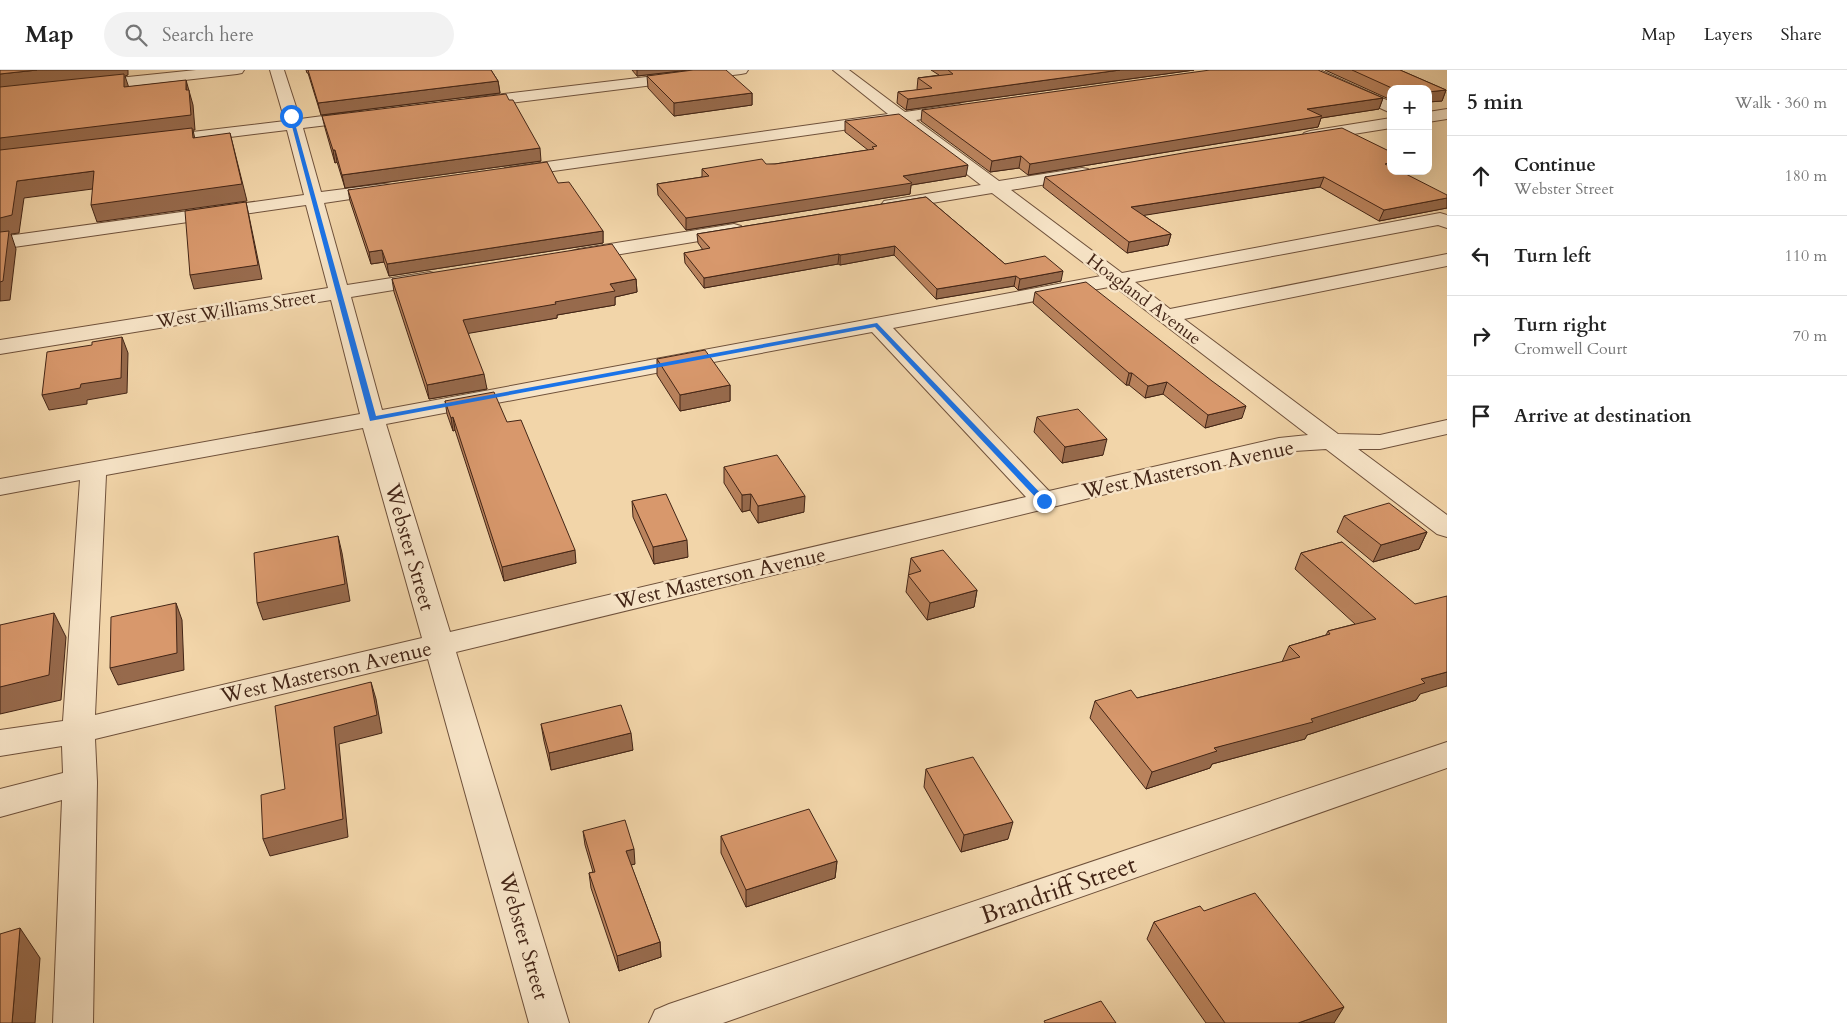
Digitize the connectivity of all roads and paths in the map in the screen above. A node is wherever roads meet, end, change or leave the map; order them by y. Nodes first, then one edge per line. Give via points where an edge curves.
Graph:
1 (237, 70) edge
2 (277, 70) edge
3 (741, 70) edge
4 (840, 70) edge
5 (1308, 70) edge
6 (79, 87) edge
7 (456, 105) edge
8 (1387, 106) edge
9 (973, 107) edge
10 (378, 114) edge
11 (1447, 114) edge
12 (1432, 116) edge
13 (902, 117) junction
14 (294, 124) junction
15 (1387, 124) edge
16 (1296, 138) edge
17 (147, 143) edge
18 (1102, 170) edge
19 (498, 173) edge
20 (401, 187) edge
21 (998, 188) junction
22 (313, 199) junction
23 (870, 208) edge
24 (1447, 222) edge
25 (753, 227) edge
26 (0, 243) edge
27 (558, 258) edge
28 (1447, 260) edge
29 (451, 275) edge
30 (1117, 279) junction
31 (338, 293) junction
32 (1167, 316) junction
33 (877, 324) junction
34 (0, 348) edge
35 (373, 419) junction
36 (1445, 427) edge
37 (1331, 441) junction
38 (94, 470) junction
39 (0, 487) edge
40 (1044, 501) junction
41 (1447, 528) edge
42 (439, 645) junction
43 (78, 730) junction
44 (0, 743) edge
45 (1447, 755) edge
46 (80, 782) junction
47 (0, 803) edge
48 (72, 1023) edge
49 (549, 1023) edge
50 (669, 1023) edge

1 - 6 street
2 - 14 street, Webster Street
3 - 7 street
4 - 13 street, Hoagland Avenue
5 - 8 street
9 - 13 street
10 - 14 street
11 - 12 street
13 - 19 street
13 - 21 street, Hoagland Avenue
14 - 17 street
14 - 22 street, Webster Street
15 - 16 street
18 - 21 street
20 - 22 street
21 - 23 street
21 - 30 street, Hoagland Avenue
22 - 26 street
22 - 31 street, Webster Street
24 - 30 street via 1440,219
25 - 27 street
28 - 32 street
29 - 31 street, West Williams Street
30 - 32 street, Hoagland Avenue
30 - 33 street
31 - 34 street, West Williams Street
31 - 35 street, Webster Street
32 - 37 street, Hoagland Avenue
33 - 35 street
33 - 40 street
35 - 38 street
35 - 42 street, Webster Street
36 - 37 street, West Masterson Avenue via 1380,442
37 - 40 street, West Masterson Avenue via 1279,445
37 - 41 street, Hoagland Avenue
38 - 39 street
38 - 43 street
40 - 42 street, West Masterson Avenue
42 - 43 street, West Masterson Avenue
42 - 49 street, Webster Street
43 - 44 street, West Masterson Avenue
43 - 46 street
45 - 50 street, Brandriff Street
46 - 47 street
46 - 48 street

